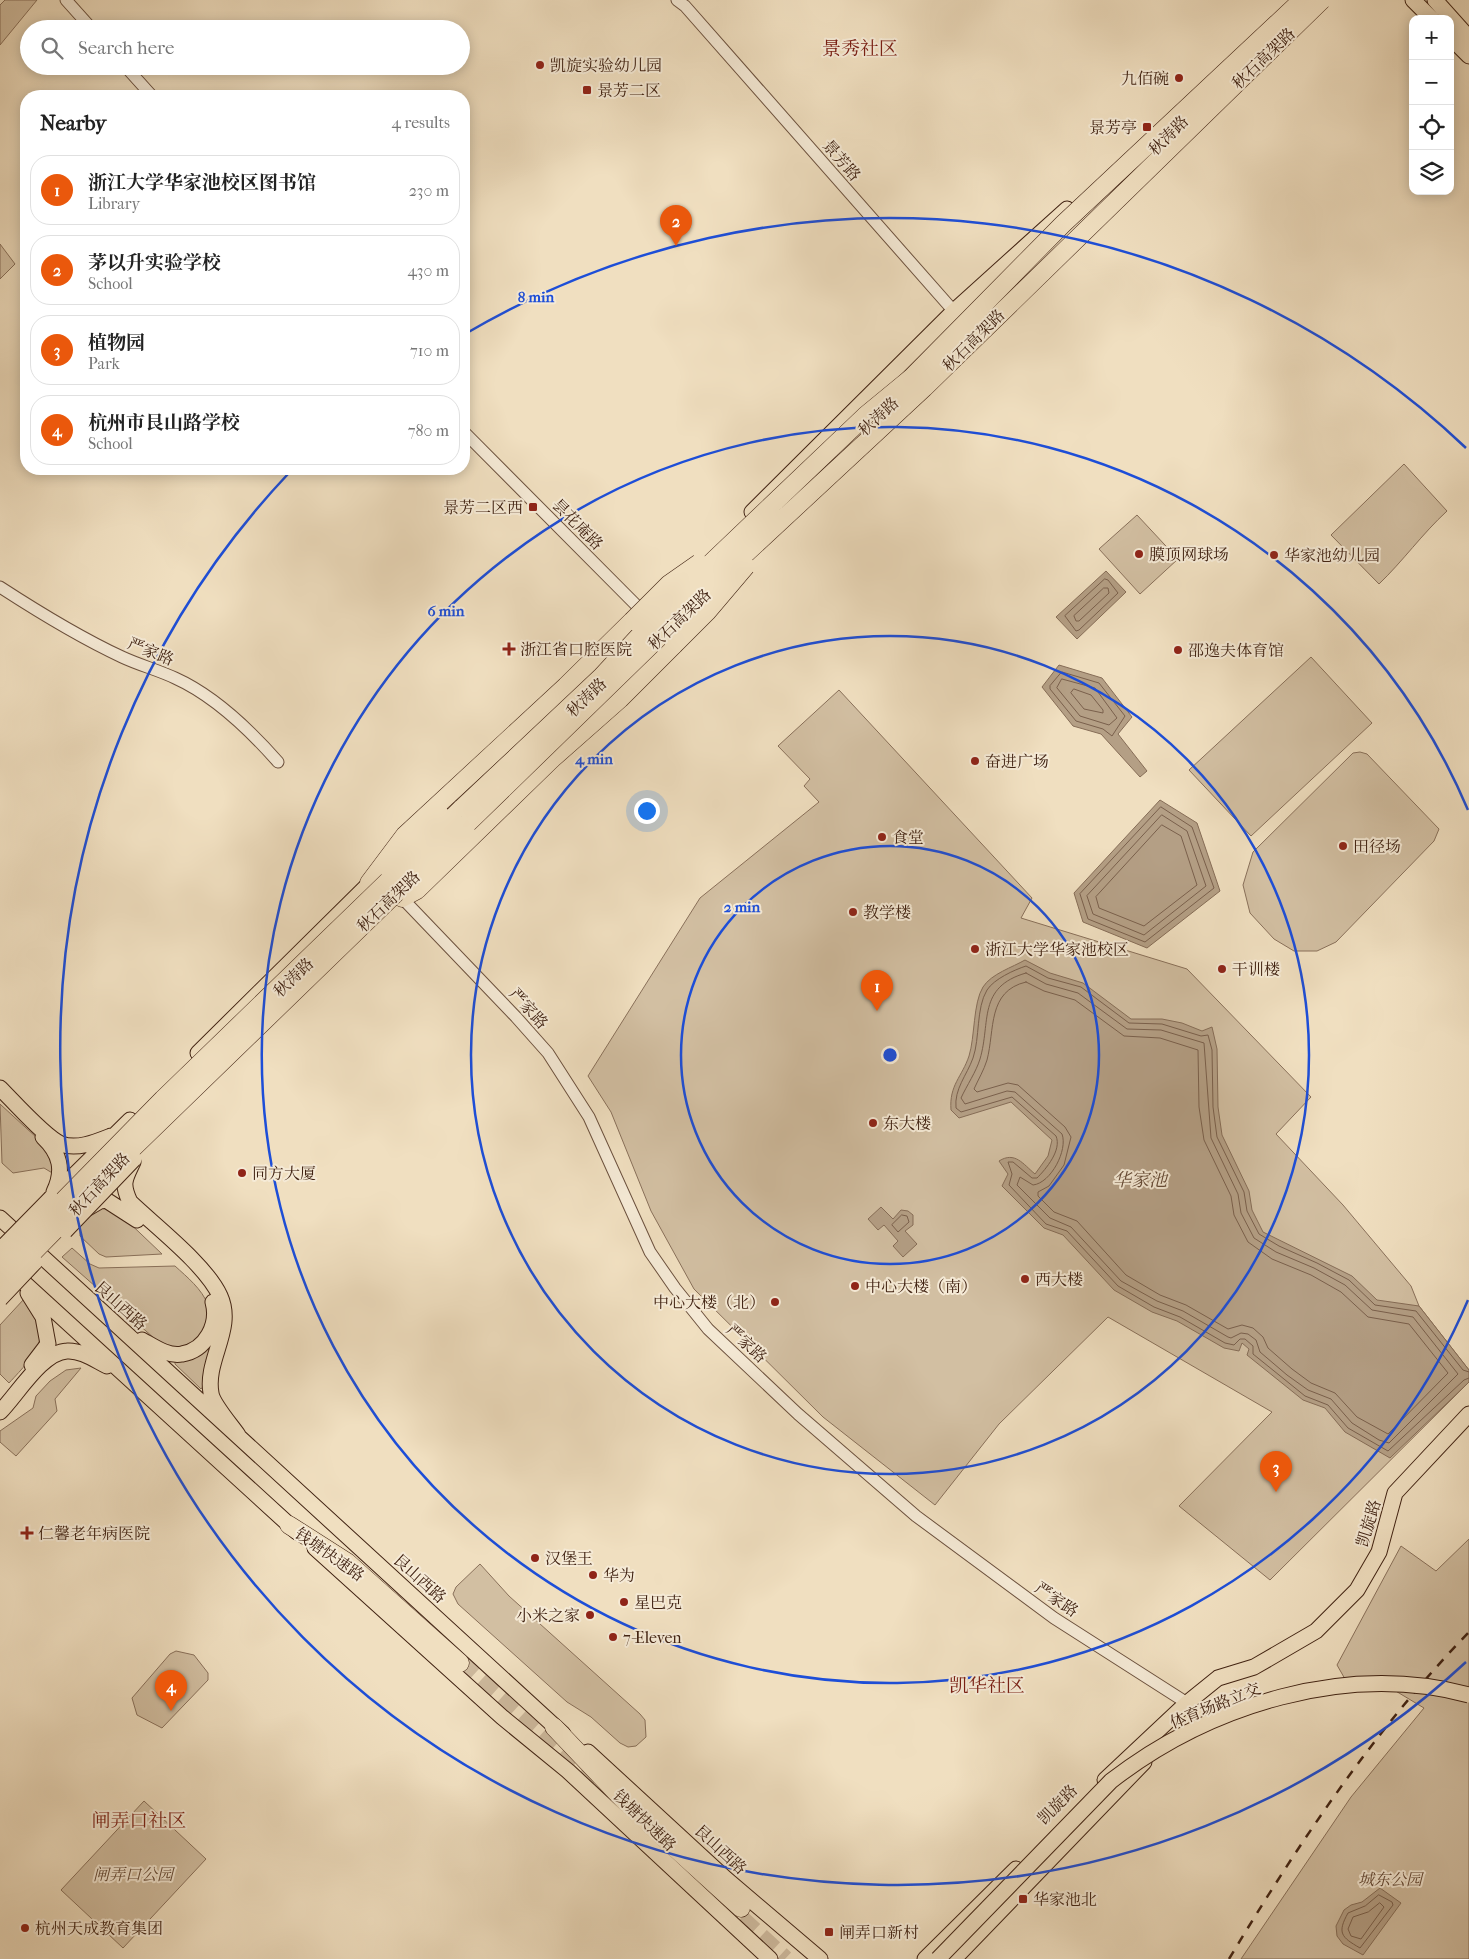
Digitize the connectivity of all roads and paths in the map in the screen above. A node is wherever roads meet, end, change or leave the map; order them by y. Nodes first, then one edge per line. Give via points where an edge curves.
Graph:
1 (66, 0) edge
2 (677, 0) edge
3 (1294, 0) edge
4 (1302, 0) edge
5 (1322, 0) edge
6 (1331, 0) edge
7 (1413, 0) edge
8 (1435, 0) edge
9 (1428, 15) edge
10 (84, 20) edge
11 (1469, 38) edge
12 (1454, 41) edge
13 (1268, 53) junction
14 (1469, 56) edge
15 (134, 75) edge
16 (147, 90) edge
17 (954, 311) junction
18 (982, 342) junction
19 (470, 438) edge
20 (788, 515) junction
21 (739, 536) junction
22 (0, 587) edge
23 (646, 614) junction
24 (670, 640) junction
25 (278, 762) dead end
26 (369, 884) junction
27 (402, 898) junction
28 (0, 1088) edge
29 (0, 1097) edge
30 (117, 1134) junction
31 (134, 1159) junction
32 (51, 1198) junction
33 (87, 1209) junction
34 (0, 1218) edge
35 (0, 1250) edge
36 (0, 1261) edge
37 (0, 1265) edge
38 (18, 1276) junction
39 (0, 1286) edge
40 (0, 1299) edge
41 (119, 1327) junction
42 (137, 1386) junction
43 (0, 1401) edge
44 (0, 1412) edge
45 (1466, 1417) edge
46 (238, 1435) junction
47 (290, 1525) junction
48 (460, 1662) tunnel mouth
49 (1218, 1678) junction
50 (1469, 1695) edge
51 (1187, 1703) junction
52 (554, 1727) junction
53 (664, 1820) junction
54 (741, 1908) dead end
55 (770, 1959) edge
56 (820, 1959) edge
57 (832, 1959) edge
58 (925, 1959) edge
59 (938, 1959) edge
60 (954, 1959) edge

1 - 10 street
2 - 17 street, 景芳路
3 - 17 main road, 秋涛路
4 - 21 highway, 秋石高架路, bridge via 1063,224 911,378 866,415
5 - 13 highway, 秋石高架路, bridge
6 - 13 highway, bridge
6 - 18 main road, 秋涛路
7 - 9 main road
8 - 11 main road
12 - 14 main road
13 - 20 highway, 秋石高架路, bridge via 924,388
15 - 16 street
17 - 18 street, 景芳路
17 - 23 main road, 秋涛路
18 - 24 main road, 秋涛路
19 - 23 street, 昙花庵路
20 - 27 highway, bridge via 707,612 620,699 552,759 418,890
20 - 39 highway, 秋石高架路, bridge via 106,1174
21 - 26 highway, bridge via 668,584 566,686 405,835
21 - 37 highway, 秋石高架路, bridge via 666,607 601,677 163,1099
22 - 25 street, 严家路 via 54,622 123,658 177,679 218,704 257,738
23 - 24 street, 昙花庵路
23 - 26 main road, 秋涛路 via 592,672
24 - 27 main road, 秋涛路
26 - 30 main road, 秋涛路
27 - 31 main road, 秋涛路 via 302,991
27 - 51 street, 严家路 via 548,1053 590,1118 650,1252 708,1329 798,1414 916,1516 1054,1618
28 - 30 main road via 62,1144 90,1144
29 - 32 main road via 56,1153 61,1172
30 - 32 main road, 秋涛路
31 - 33 main road, 秋涛路, bridge
31 - 46 main road via 124,1181 130,1202 200,1268 220,1296 224,1324 213,1363 211,1395
32 - 35 main road, 秋涛路, bridge
33 - 40 main road, 秋涛路, bridge
33 - 41 main road via 106,1200 134,1218 194,1274 214,1304 211,1333 198,1347 182,1355 165,1353
34 - 41 main road, 艮山西路, bridge
36 - 38 main road, bridge
38 - 42 main road
38 - 43 main road via 43,1317 48,1344
41 - 46 main road, 艮山西路
42 - 44 main road via 92,1358 68,1351 56,1353 42,1363
42 - 47 main road
45 - 49 main road, 凯旋路 via 1395,1493 1379,1552 1357,1590 1316,1631 1254,1666
46 - 52 main road, 艮山西路
47 - 48 highway, 钱塘快速路 via 347,1562
47 - 55 main road via 502,1717 568,1771
49 - 51 main road, 凯旋路
49 - 60 main road, 凯旋路 via 1130,1777
50 - 59 main road, 体育场路立交, bridge via 1406,1684 1324,1689 1248,1707 1194,1728 1134,1763 1111,1781
51 - 58 main road, 凯旋路
52 - 53 main road, 艮山西路 via 589,1753
52 - 54 highway, 钱塘快速路 via 633,1810
53 - 56 main road, 艮山西路 via 726,1879
53 - 57 main road via 708,1849

